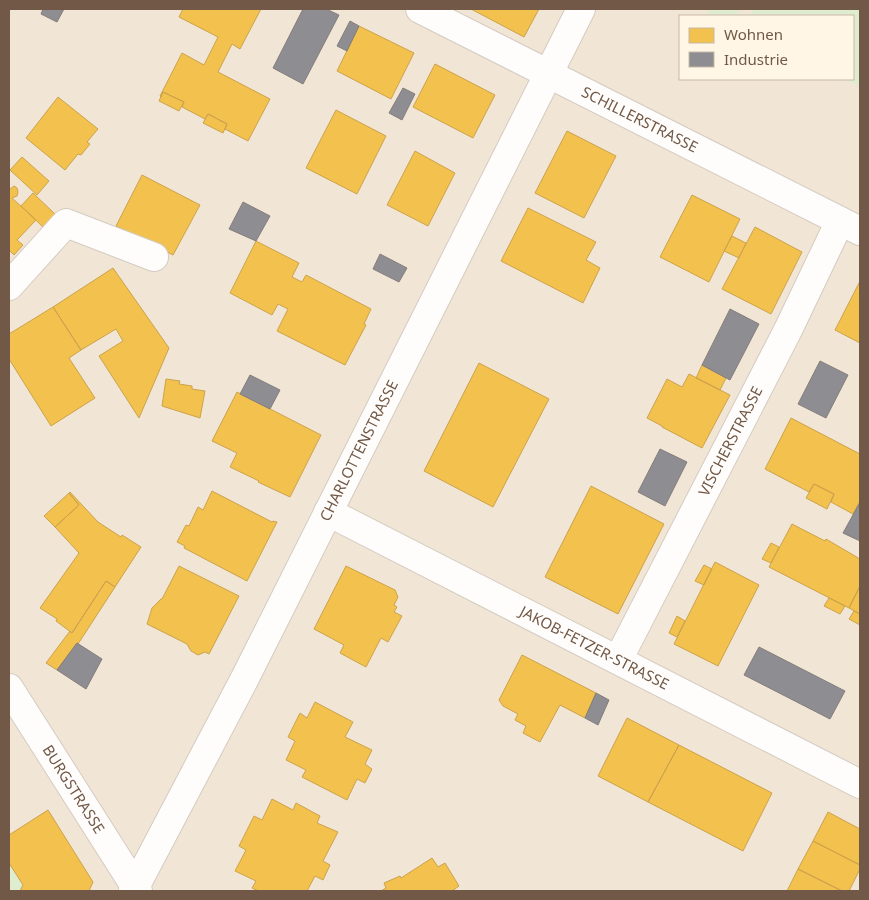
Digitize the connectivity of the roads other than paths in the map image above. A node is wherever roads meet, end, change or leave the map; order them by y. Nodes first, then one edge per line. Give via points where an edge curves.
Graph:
1 (420, 9) edge
2 (581, 9) edge
3 (548, 74) junction
4 (850, 226) edge
5 (154, 257) dead end
6 (9, 286) edge
7 (328, 512) junction
8 (618, 660) junction
9 (9, 688) edge
10 (860, 784) edge
11 (136, 890) edge

1 - 3 street, SCHILLERSTRASSE
2 - 3 street, CHARLOTTENSTRASSE
3 - 4 street, SCHILLERSTRASSE
3 - 7 street, CHARLOTTENSTRASSE
4 - 8 street, VISCHERSTRASSE via 788,330
5 - 6 street via 66,223
7 - 8 street, JAKOB-FETZER-STRASSE
7 - 11 street, CHARLOTTENSTRASSE
8 - 10 street, JAKOB-FETZER-STRASSE
9 - 11 street, BURGSTRASSE

